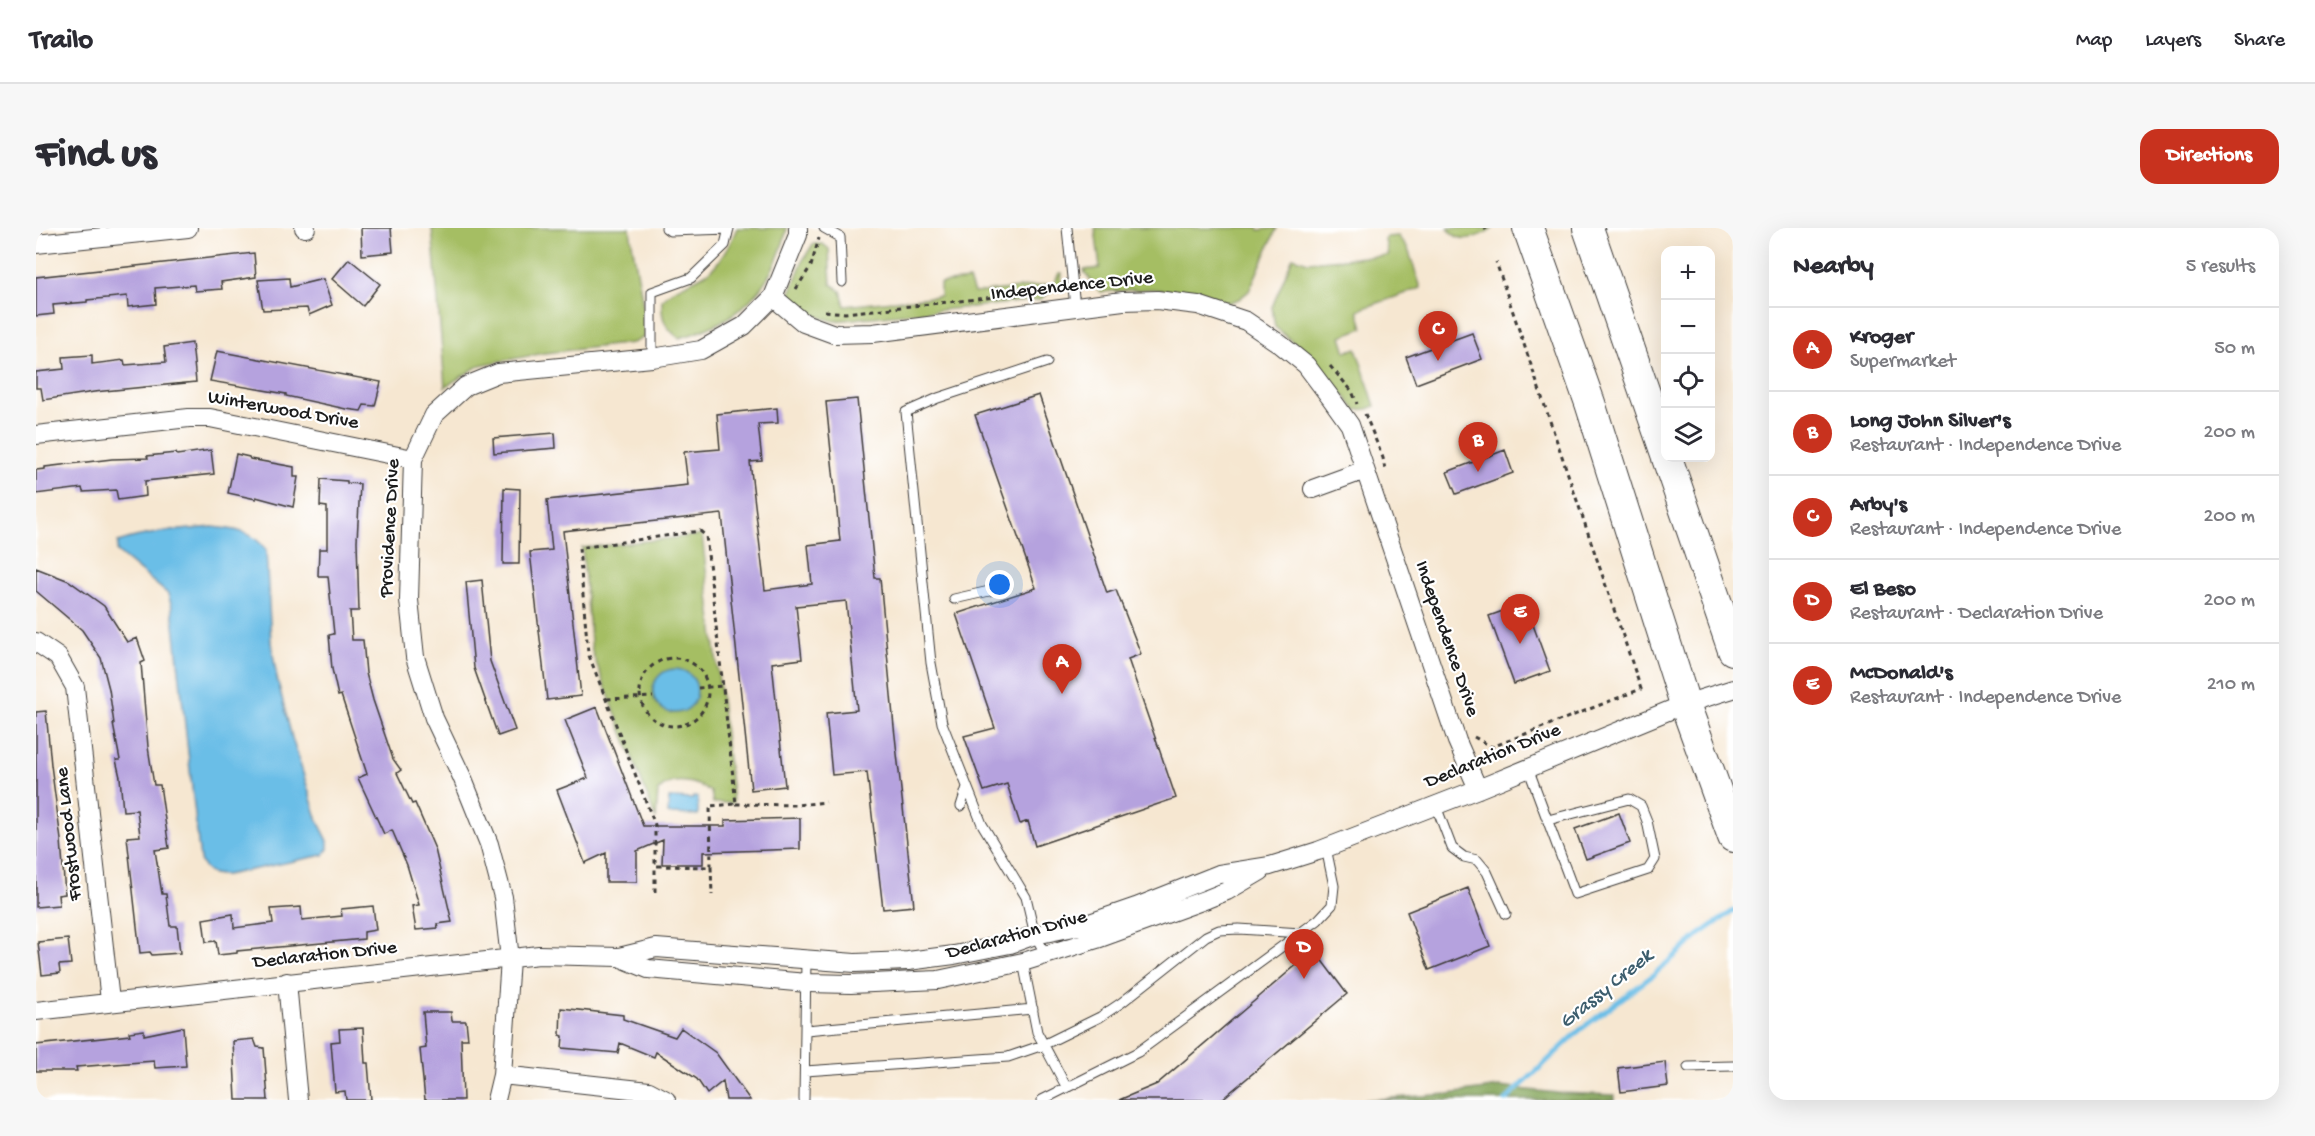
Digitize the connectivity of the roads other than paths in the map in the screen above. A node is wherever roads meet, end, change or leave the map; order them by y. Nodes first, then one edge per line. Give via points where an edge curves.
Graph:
1 (188, 228) edge
2 (666, 228) edge
3 (798, 228) edge
4 (1067, 228) edge
5 (1528, 228) edge
6 (1588, 228) edge
7 (729, 229) edge
8 (822, 231) edge
9 (36, 244) edge
10 (842, 282) dead end
11 (773, 297) junction
12 (1075, 307) junction
13 (652, 358) junction
14 (1047, 362) dead end
15 (36, 435) edge
16 (1661, 441) edge
17 (413, 459) junction
18 (1668, 462) edge
19 (1365, 470) junction
20 (1312, 489) dead end
21 (1007, 587) dead end
22 (954, 599) dead end
23 (36, 642) edge
24 (1733, 650) edge
25 (1733, 689) edge
26 (1685, 704) junction
27 (1528, 768) junction
28 (967, 787) junction
29 (1478, 789) junction
30 (961, 806) dead end
31 (1436, 806) junction
32 (1548, 820) junction
33 (1733, 837) edge
34 (1326, 848) junction
35 (1270, 866) junction
36 (1506, 914) dead end
37 (1301, 933) junction
38 (1035, 934) junction
39 (1046, 955) junction
40 (619, 957) junction
41 (510, 959) junction
42 (806, 960) junction
43 (1023, 962) junction
44 (287, 982) junction
45 (807, 983) junction
46 (110, 1001) junction
47 (1033, 1009) junction
48 (36, 1011) edge
49 (806, 1030) junction
50 (1043, 1044) junction
51 (1733, 1066) edge
52 (1688, 1067) dead end
53 (805, 1071) junction
54 (502, 1075) junction
55 (1067, 1088) junction
56 (298, 1100) edge
57 (496, 1100) edge
58 (666, 1100) edge
59 (804, 1100) edge
60 (1042, 1100) edge

1 - 9 street
2 - 7 lane
3 - 11 street, Providence Drive
4 - 12 lane
5 - 26 main road via 1590,403
6 - 16 main road
7 - 13 lane via 725,245 691,278 652,292
8 - 10 lane via 840,237
11 - 12 street, Independence Drive via 804,323 834,334 873,333
11 - 13 street, Providence Drive via 744,327 702,350
12 - 19 street, Independence Drive via 1157,300 1198,305 1246,321 1306,365 1350,425
13 - 17 street, Providence Drive via 498,374 466,386 434,416
14 - 28 lane via 906,412 931,663 942,723
15 - 17 street, Winterwood Drive via 210,418
17 - 41 street, Providence Drive via 409,600 415,657 434,718 489,844 503,897
18 - 24 main road
19 - 20 street
19 - 29 street, Independence Drive via 1457,741
21 - 22 lane
23 - 46 street, Frostwood Lane via 58,657 75,687
25 - 26 street, Declaration Drive
26 - 27 street, Declaration Drive
26 - 33 main road
27 - 29 street, Declaration Drive
27 - 32 lane
28 - 30 lane
28 - 38 lane via 982,824 1026,897
29 - 31 street, Declaration Drive
31 - 34 street, Declaration Drive
31 - 36 lane via 1452,848 1477,860 1487,872
32 - 32 lane via 1575,894 1648,870 1655,859 1641,806 1629,799
34 - 35 street, Declaration Drive
34 - 37 lane via 1334,886 1332,905
35 - 38 street, Declaration Drive via 1220,874 1094,921
35 - 39 street, Declaration Drive via 1207,899
37 - 50 lane via 1219,930 1206,936 1121,1004
37 - 55 lane via 1138,1052
38 - 39 lane
38 - 42 street, Declaration Drive via 1010,944 908,961
39 - 43 street, Declaration Drive
40 - 41 street, Declaration Drive via 538,955
40 - 42 street, Declaration Drive via 656,948
40 - 45 street, Declaration Drive via 648,969
41 - 44 street, Declaration Drive
41 - 54 street, Providence Drive
42 - 45 lane
43 - 45 street, Declaration Drive via 939,980
43 - 47 lane
44 - 46 street, Declaration Drive
44 - 56 street
45 - 49 lane
46 - 48 street, Declaration Drive
47 - 49 lane
47 - 50 lane
49 - 53 lane
50 - 53 lane via 1008,1057
50 - 55 lane
51 - 52 lane
53 - 59 lane
54 - 57 street, Providence Drive
54 - 58 street via 638,1089
55 - 60 lane

